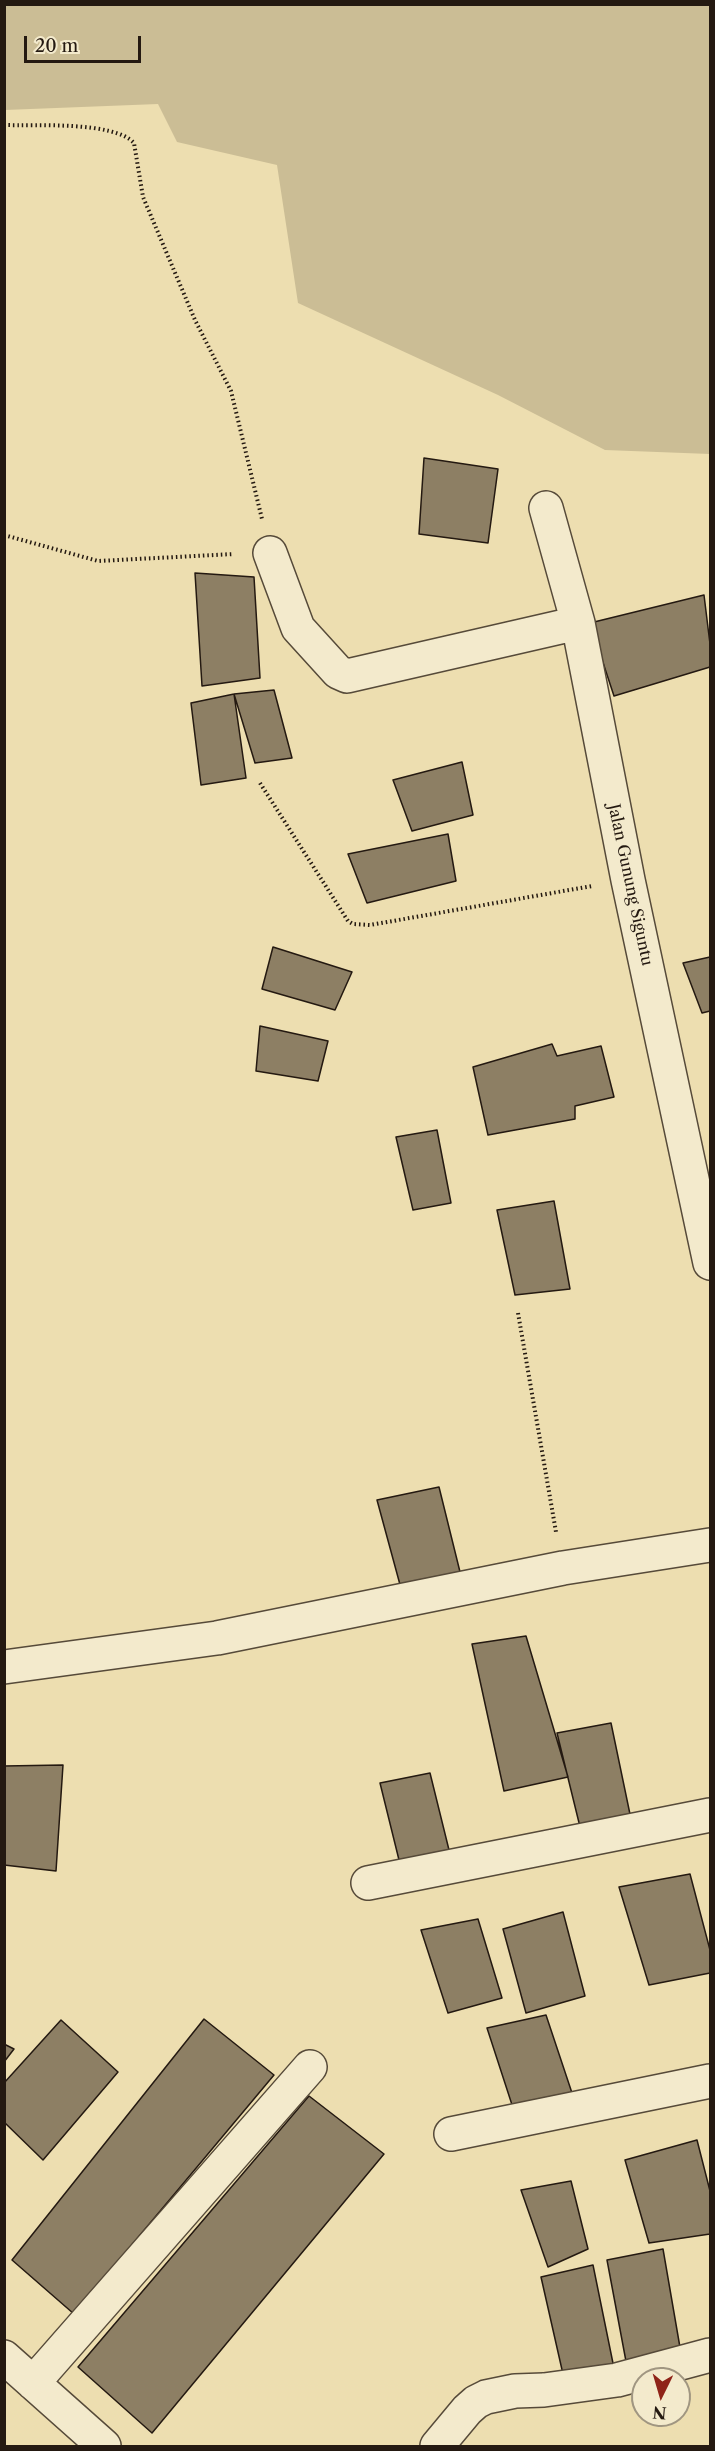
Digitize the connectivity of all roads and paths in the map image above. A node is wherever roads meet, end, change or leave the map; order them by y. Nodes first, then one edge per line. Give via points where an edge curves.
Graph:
1 (4, 125) edge
2 (546, 508) dead end
3 (4, 535) edge
4 (270, 553) junction
5 (578, 623) junction
6 (260, 783) dead end
7 (628, 880) junction
8 (711, 1263) edge
9 (518, 1313) dead end
10 (711, 1545) edge
11 (563, 1568) junction
12 (4, 1666) edge
13 (711, 1815) edge
14 (368, 1883) dead end
15 (310, 2067) dead end
16 (711, 2081) edge
17 (451, 2134) dead end
18 (711, 2355) edge
19 (4, 2356) edge
20 (33, 2383) junction
21 (104, 2446) edge
22 (437, 2446) edge

1 - 4 path via 103,129 134,143 143,197 195,320 231,391
2 - 5 street, Jalan Gunung Siguntu
3 - 4 path via 98,561
4 - 5 street via 298,628 338,672 347,676
5 - 7 street, Jalan Gunung Siguntu
6 - 7 path via 353,924 370,925
7 - 8 street, Jalan Gunung Siguntu
9 - 11 path
10 - 11 street
11 - 12 street via 217,1638
13 - 14 street
15 - 20 street
16 - 17 street
18 - 22 street via 616,2380 486,2397 467,2410
19 - 20 street
20 - 21 street

